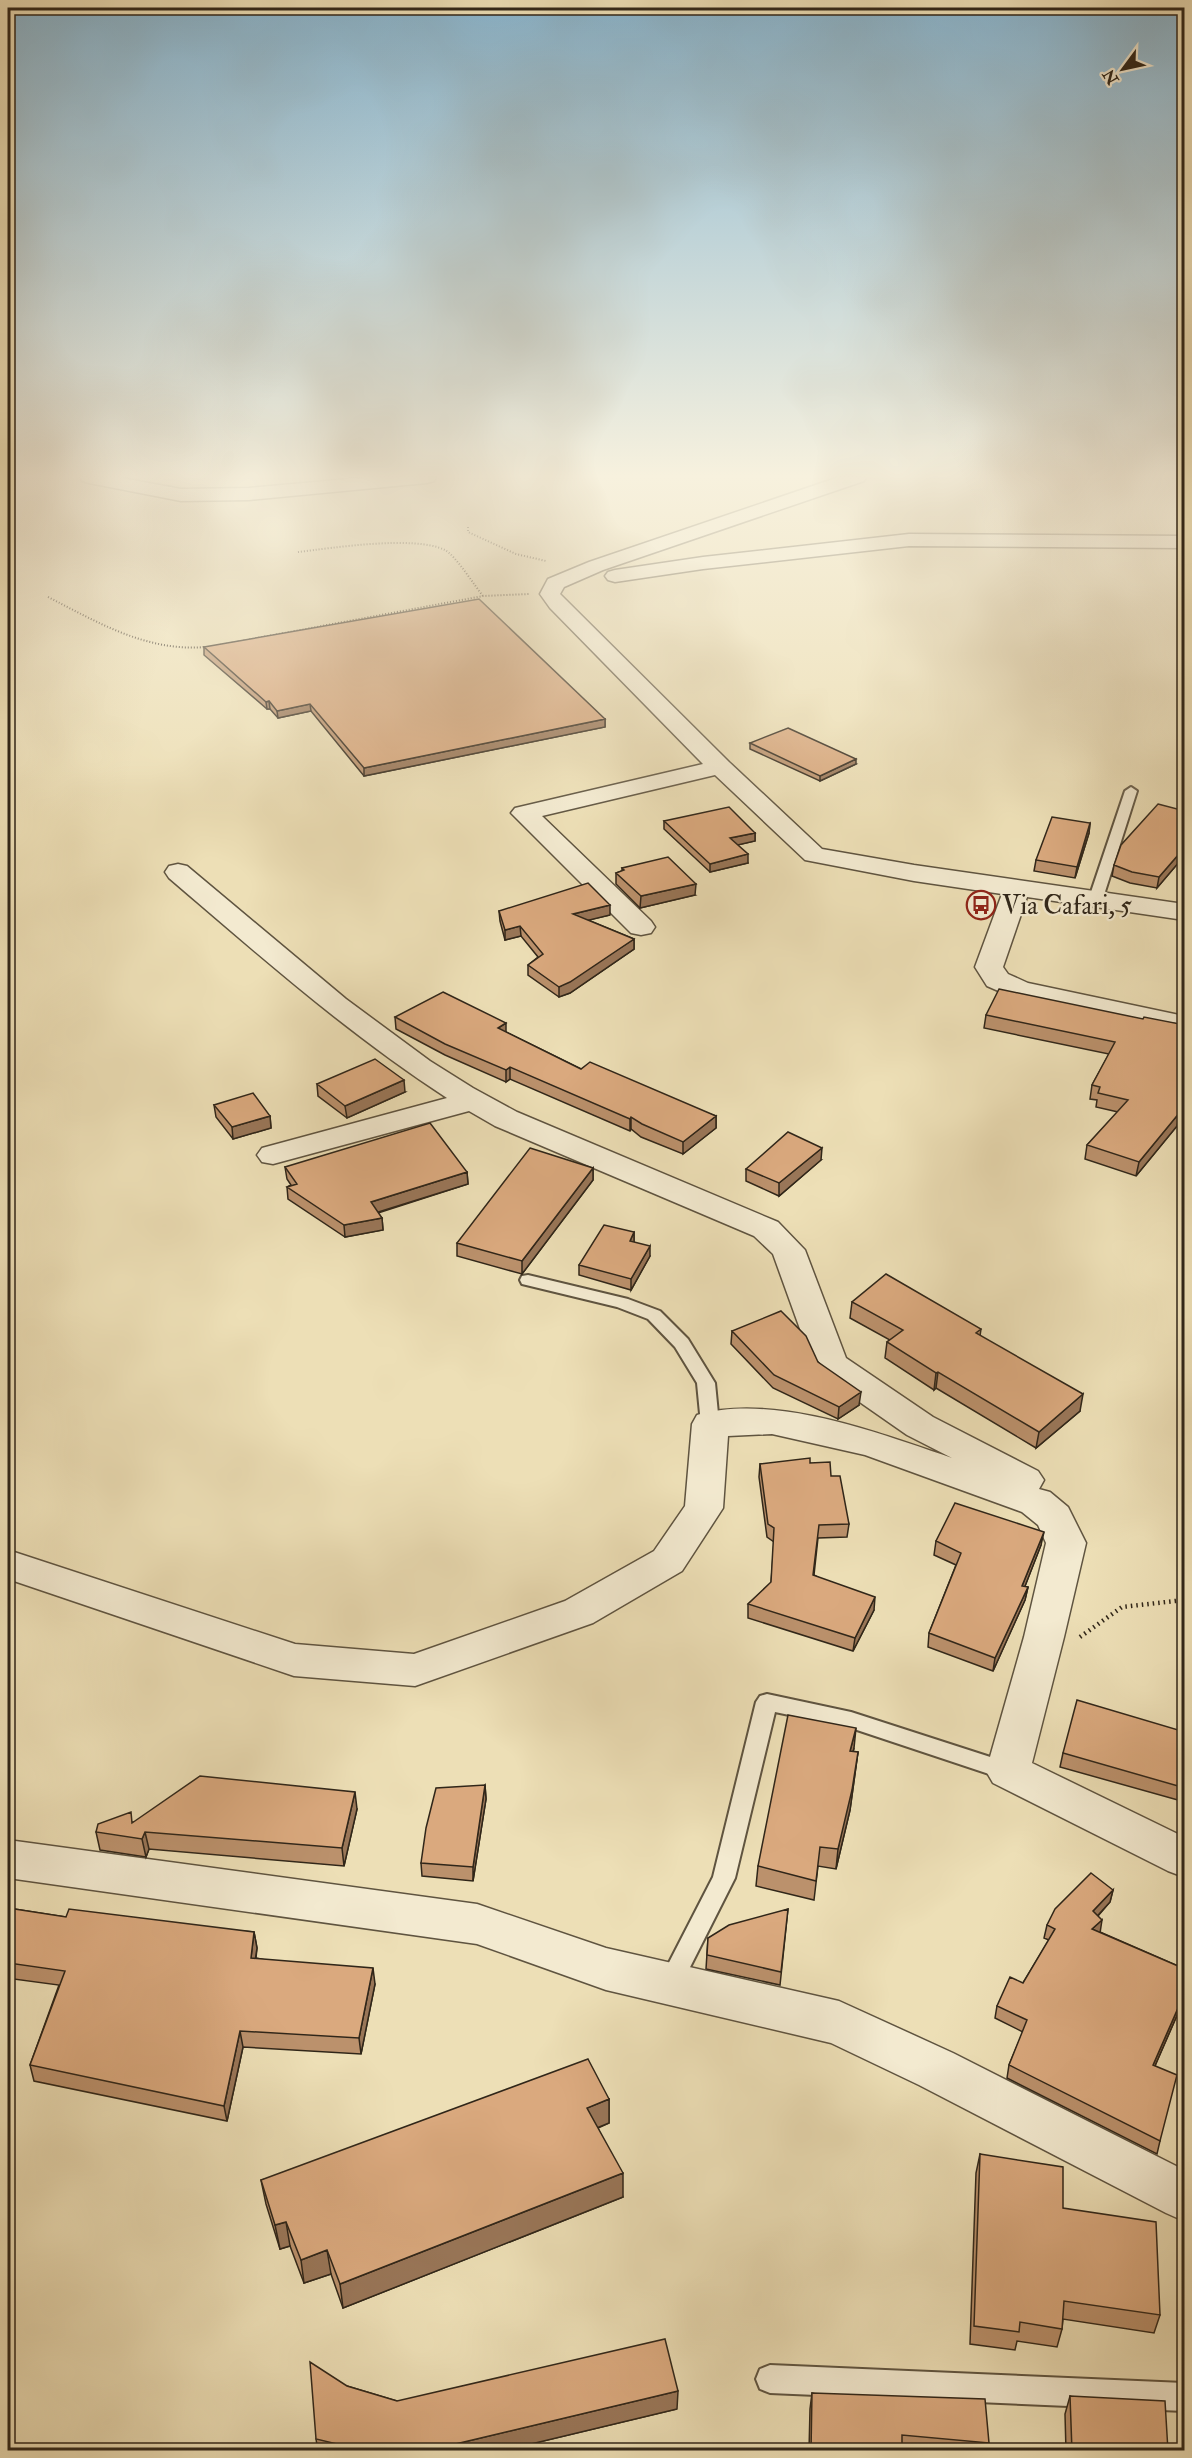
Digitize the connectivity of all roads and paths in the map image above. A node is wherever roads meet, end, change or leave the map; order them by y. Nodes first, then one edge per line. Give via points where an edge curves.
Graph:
1 (480, 592) edge
2 (554, 592) edge
3 (571, 592) edge
4 (483, 596) junction
5 (48, 597) dead end
6 (554, 599) junction
7 (720, 766) junction
8 (1131, 791) dead end
9 (178, 872) dead end
10 (1017, 888) junction
11 (1096, 898) junction
12 (1185, 912) edge
13 (641, 927) dead end
14 (1185, 1025) edge
15 (471, 1101) junction
16 (273, 1155) dead end
17 (528, 1280) dead end
18 (710, 1424) junction
19 (1036, 1502) junction
20 (8, 1564) edge
21 (1185, 1600) edge
22 (1044, 1637) junction
23 (1008, 1771) junction
24 (1185, 1858) edge
25 (8, 1859) edge
26 (669, 1985) junction
27 (1185, 2196) edge
28 (770, 2379) dead end
29 (1185, 2397) edge

1 - 4 path
2 - 6 street
3 - 6 street
4 - 5 path via 190,650 173,650 132,637
4 - 6 path
6 - 7 street
7 - 10 street via 814,855
7 - 13 street via 524,813
8 - 11 lane
9 - 15 street via 378,1038
10 - 11 street
10 - 14 street via 990,967 997,980 1020,990
11 - 12 street
15 - 16 street
15 - 19 street via 766,1229 788,1251 831,1365 920,1426 1042,1489
17 - 18 lane via 654,1315 682,1343 706,1383
18 - 19 street via 772,1421 872,1444
18 - 20 street via 704,1508 668,1561 579,1612 415,1670 294,1660
19 - 22 street via 1054,1517 1066,1543
21 - 22 path via 1122,1607 1079,1638
22 - 23 street
23 - 24 street
23 - 26 lane via 851,1720 767,1702 724,1878
25 - 26 street via 477,1924 606,1969
26 - 27 street via 839,2024
28 - 29 lane

